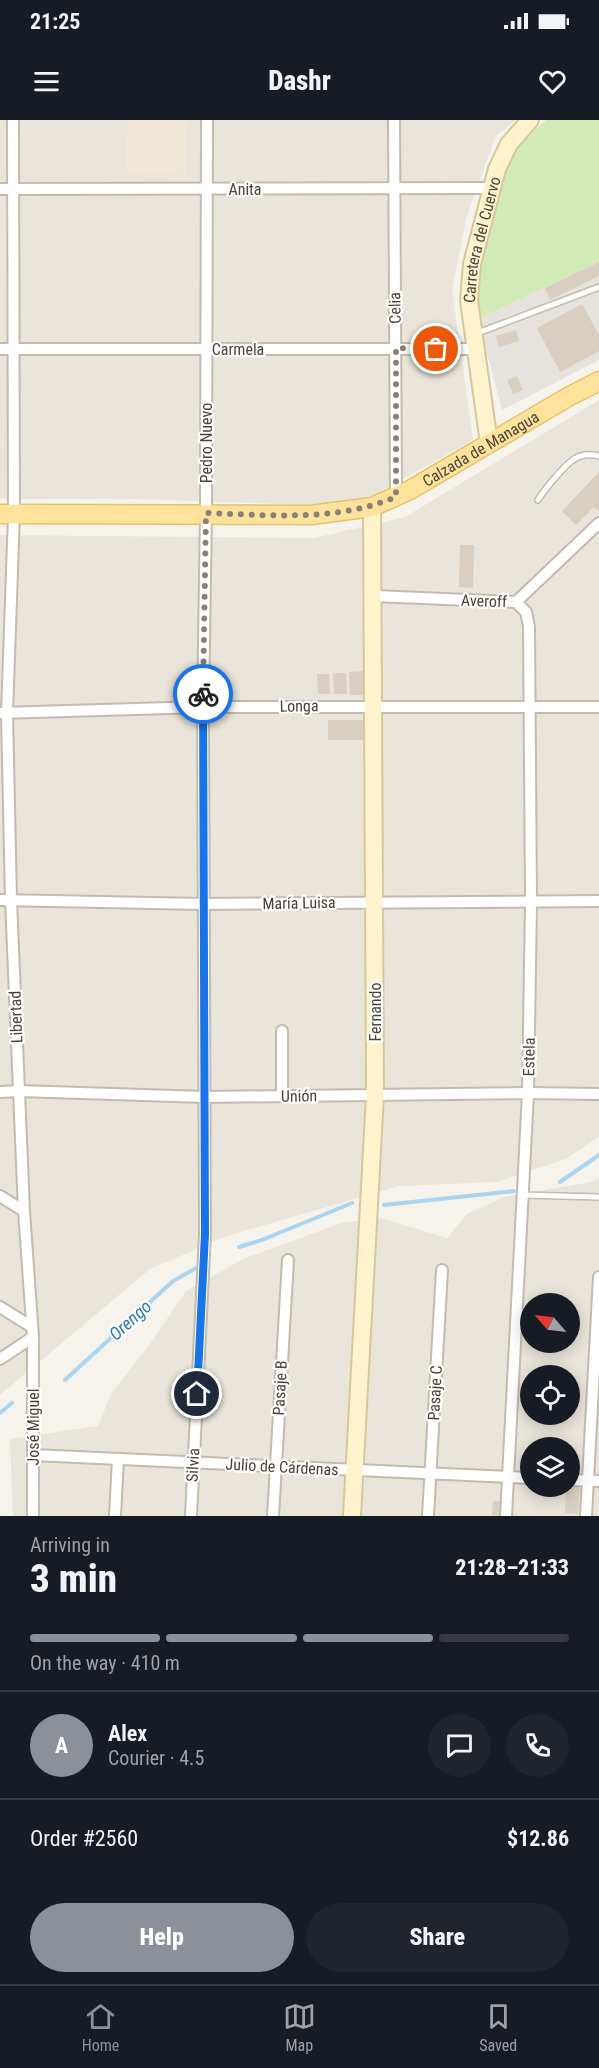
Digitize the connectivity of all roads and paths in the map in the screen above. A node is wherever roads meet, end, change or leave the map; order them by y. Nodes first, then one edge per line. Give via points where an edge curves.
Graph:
1 (13, 120) edge
2 (207, 120) edge
3 (394, 120) edge
4 (530, 120) edge
5 (491, 188) junction
6 (0, 189) edge
7 (14, 189) junction
8 (207, 189) junction
9 (393, 189) junction
10 (599, 287) edge
11 (475, 342) junction
12 (14, 348) junction
13 (396, 348) junction
14 (0, 349) edge
15 (207, 349) junction
16 (599, 381) edge
17 (489, 443) junction
18 (599, 456) edge
19 (396, 497) junction
20 (538, 500) dead end
21 (372, 507) junction
22 (206, 513) junction
23 (7, 514) edge
24 (599, 523) edge
25 (374, 596) junction
26 (516, 602) junction
27 (374, 706) junction
28 (203, 707) junction
29 (530, 707) junction
30 (599, 707) edge
31 (4, 713) edge
32 (6, 900) edge
33 (599, 901) edge
34 (531, 902) junction
35 (375, 903) junction
36 (202, 904) junction
37 (282, 1031) dead end
38 (20, 1090) junction
39 (0, 1092) edge
40 (528, 1093) junction
41 (599, 1094) edge
42 (375, 1095) junction
43 (282, 1096) junction
44 (205, 1097) junction
45 (524, 1195) junction
46 (0, 1196) edge
47 (599, 1197) edge
48 (24, 1211) junction
49 (205, 1234) joint
50 (288, 1260) dead end
51 (442, 1270) dead end
52 (599, 1277) edge
53 (0, 1306) edge
54 (32, 1332) junction
55 (0, 1359) edge
56 (33, 1455) junction
57 (118, 1459) junction
58 (193, 1463) junction
59 (276, 1467) junction
60 (354, 1470) junction
61 (430, 1474) junction
62 (508, 1477) junction
63 (520, 1478) edge
64 (593, 1481) edge
65 (33, 1516) edge
66 (115, 1516) edge
67 (190, 1516) edge
68 (273, 1516) edge
69 (352, 1516) edge
70 (428, 1516) edge
71 (506, 1516) edge
72 (586, 1516) edge

1 - 7 street, Libertad
2 - 8 street, Pedro Nuevo
3 - 9 street, Celia
4 - 5 street, Carretera del Cuervo via 509,144
5 - 9 street, Anita
5 - 11 street, Carretera del Cuervo via 472,264 469,301
6 - 7 street, Anita
7 - 8 street, Anita
7 - 12 street, Libertad
8 - 9 street, Anita
8 - 15 street, Pedro Nuevo
9 - 13 street, Celia
10 - 11 lane
11 - 13 street, Carmela
11 - 17 street, Carretera del Cuervo
12 - 14 street, Carmela
12 - 15 street, Carmela
12 - 23 street, Libertad
13 - 15 street, Carmela
13 - 19 street, Celia
15 - 22 street, Pedro Nuevo
16 - 17 main road, Calzada de Managua
17 - 19 main road, Calzada de Managua
18 - 20 lane via 575,458
19 - 21 main road, Calzada de Managua
21 - 22 main road, Calzada de Managua via 310,515
21 - 25 street, Fernando
22 - 23 main road, Calzada de Managua
22 - 28 street, Pedro Nuevo
23 - 31 street, Libertad
24 - 26 street, Averoff
25 - 26 street, Averoff
25 - 27 street, Fernando
26 - 29 street, Estela via 526,612 529,627
27 - 28 street, Longa
27 - 29 street, Longa
27 - 35 street, Fernando
28 - 31 street, Longa
28 - 36 street, Pedro Nuevo
29 - 30 street, Longa
29 - 34 street, Estela
31 - 32 street, Libertad
32 - 36 street, María Luisa
32 - 38 street, Libertad
33 - 34 street, María Luisa
34 - 35 street, María Luisa
34 - 40 street, Estela
35 - 36 street, María Luisa
35 - 42 street, Fernando
36 - 44 street, Pedro Nuevo
37 - 43 street
38 - 39 street, Unión
38 - 44 street, Unión
38 - 48 street, Libertad
40 - 41 street, Unión
40 - 42 street, Unión
40 - 45 street, Estela
42 - 43 street, Unión
42 - 60 street, Fernando
43 - 44 street, Unión
44 - 49 street, Pedro Nuevo
45 - 47 lane
45 - 62 street, Estela
46 - 48 street
48 - 54 street, Libertad
49 - 58 street, Silvia
50 - 59 street, Pasaje B
51 - 61 street, Pasaje C
52 - 64 street
53 - 54 street
54 - 55 street
54 - 56 street, José Miguel
56 - 57 street, Julio de Cárdenas
56 - 65 street, José Miguel
57 - 58 street, Julio de Cárdenas
57 - 66 street
58 - 59 street, Julio de Cárdenas
58 - 67 street, Silvia
59 - 60 street, Julio de Cárdenas
59 - 68 street, Pasaje B
60 - 61 street, Julio de Cárdenas
60 - 69 street, Fernando
61 - 62 street, Julio de Cárdenas
61 - 70 street, Pasaje C
62 - 63 street, Julio de Cárdenas
62 - 71 street, Estela
64 - 72 street

